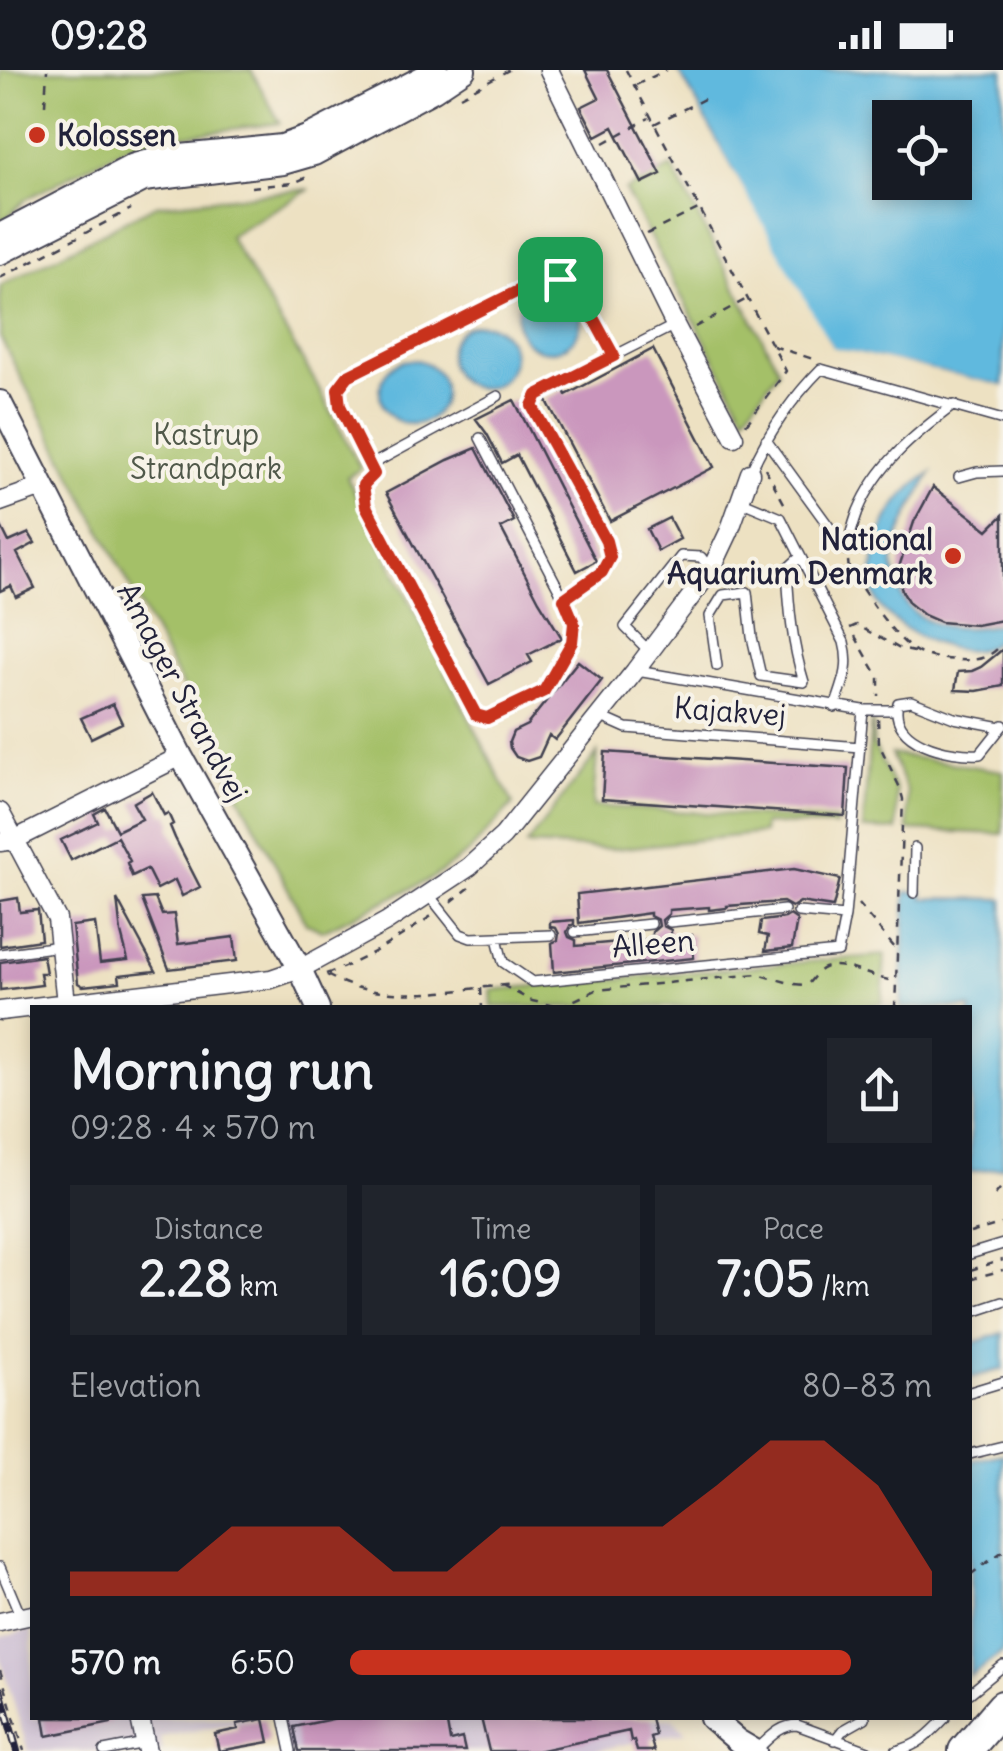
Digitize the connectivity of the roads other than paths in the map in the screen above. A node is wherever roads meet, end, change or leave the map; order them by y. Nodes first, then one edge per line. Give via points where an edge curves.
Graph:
1 (464, 70) edge
2 (549, 70) edge
3 (435, 81) edge
4 (0, 235) edge
5 (0, 254) edge
6 (678, 330) junction
7 (614, 356) junction
8 (498, 396) dead end
9 (0, 402) edge
10 (954, 404) junction
11 (1003, 420) edge
12 (739, 432) road end
13 (480, 438) dead end
14 (766, 440) junction
15 (369, 466) junction
16 (1003, 471) edge
17 (750, 473) joint
18 (959, 478) dead end
19 (42, 487) junction
20 (740, 501) junction
21 (0, 502) edge
22 (800, 557) junction
23 (710, 570) junction
24 (564, 599) junction
25 (649, 651) junction
26 (717, 666) dead end
27 (634, 671) junction
28 (835, 707) junction
29 (863, 710) junction
30 (896, 710) junction
31 (599, 716) junction
32 (1002, 726) edge
33 (860, 746) junction
34 (182, 756) junction
35 (0, 812) edge
36 (7, 841) edge
37 (915, 848) dead end
38 (914, 893) dead end
39 (429, 895) junction
40 (784, 910) dead end
41 (798, 912) dead end
42 (846, 916) junction
43 (670, 922) dead end
44 (651, 924) dead end
45 (575, 932) dead end
46 (551, 935) dead end
47 (497, 938) junction
48 (60, 946) junction
49 (0, 954) edge
50 (300, 970) junction
51 (66, 1003) junction
52 (50, 1005) edge
53 (317, 1005) edge
54 (30, 1007) edge
55 (0, 1011) edge
56 (1003, 1244) edge
57 (972, 1253) edge
58 (1003, 1302) edge
59 (972, 1312) edge
60 (1003, 1382) edge
61 (972, 1391) edge
62 (1003, 1446) edge
63 (972, 1454) edge
64 (0, 1566) edge
65 (27, 1616) edge
66 (0, 1622) edge
67 (1003, 1666) edge
68 (972, 1691) edge
69 (1003, 1708) edge
70 (140, 1720) edge
71 (284, 1720) edge
72 (696, 1720) edge
73 (713, 1720) edge
74 (862, 1720) edge
75 (943, 1720) edge
76 (1003, 1736) edge
77 (835, 1740) junction
78 (146, 1747) edge
79 (104, 1751) edge
80 (291, 1751) edge
81 (730, 1751) edge
82 (755, 1751) edge
83 (868, 1751) edge
84 (896, 1751) edge
85 (965, 1751) edge
86 (994, 1751) edge

1 - 3 street
2 - 6 street
3 - 4 street via 282,146 134,165
3 - 5 street via 314,154 282,164 144,180
6 - 7 lane
6 - 12 street
7 - 15 lane via 577,288 560,279 519,288 348,376 338,389 340,406
7 - 24 lane via 537,395 532,406 610,557 602,572
8 - 15 lane
9 - 19 street, Amager Strandvej
10 - 11 lane
10 - 14 lane via 821,368
10 - 14 lane via 877,476 846,550
13 - 24 lane
14 - 17 lane
15 - 24 lane via 374,474 363,485 366,506 476,715 487,718 544,691 572,642 574,623
16 - 18 lane
17 - 20 street
19 - 21 street
19 - 34 street, Amager Strandvej
20 - 22 lane via 782,518
20 - 23 street
22 - 26 lane via 788,568 789,615 804,682 761,676 747,592 723,595 710,616
22 - 28 lane via 848,658
23 - 25 street
23 - 25 lane via 701,557 682,556 625,628
25 - 27 street
27 - 28 lane
27 - 31 street
28 - 29 lane
29 - 30 lane
29 - 33 lane
30 - 32 lane via 912,700 954,718
30 - 32 lane via 902,728 918,742 959,756 980,754
31 - 33 lane, Kajakvej via 626,728
31 - 39 street via 503,836
33 - 42 lane
34 - 36 street
34 - 50 street, Amager Strandvej
35 - 36 street
36 - 48 street via 57,919
37 - 38 lane
39 - 47 lane via 460,934
39 - 50 street
40 - 43 lane
41 - 42 lane
42 - 47 lane, Alleen via 838,952 532,982 503,962
44 - 45 lane
46 - 47 lane
48 - 49 lane
48 - 51 street
50 - 51 street
50 - 53 street, Amager Strandvej
51 - 52 street
54 - 55 street
56 - 57 lane
58 - 59 lane
60 - 61 lane
62 - 63 lane
64 - 65 lane
65 - 66 street
67 - 68 lane
69 - 85 highway
70 - 78 street
71 - 80 lane
72 - 81 street
73 - 82 street
74 - 77 lane
75 - 84 lane via 927,1738
76 - 86 highway
77 - 82 lane via 790,1725
77 - 83 lane
78 - 79 lane

